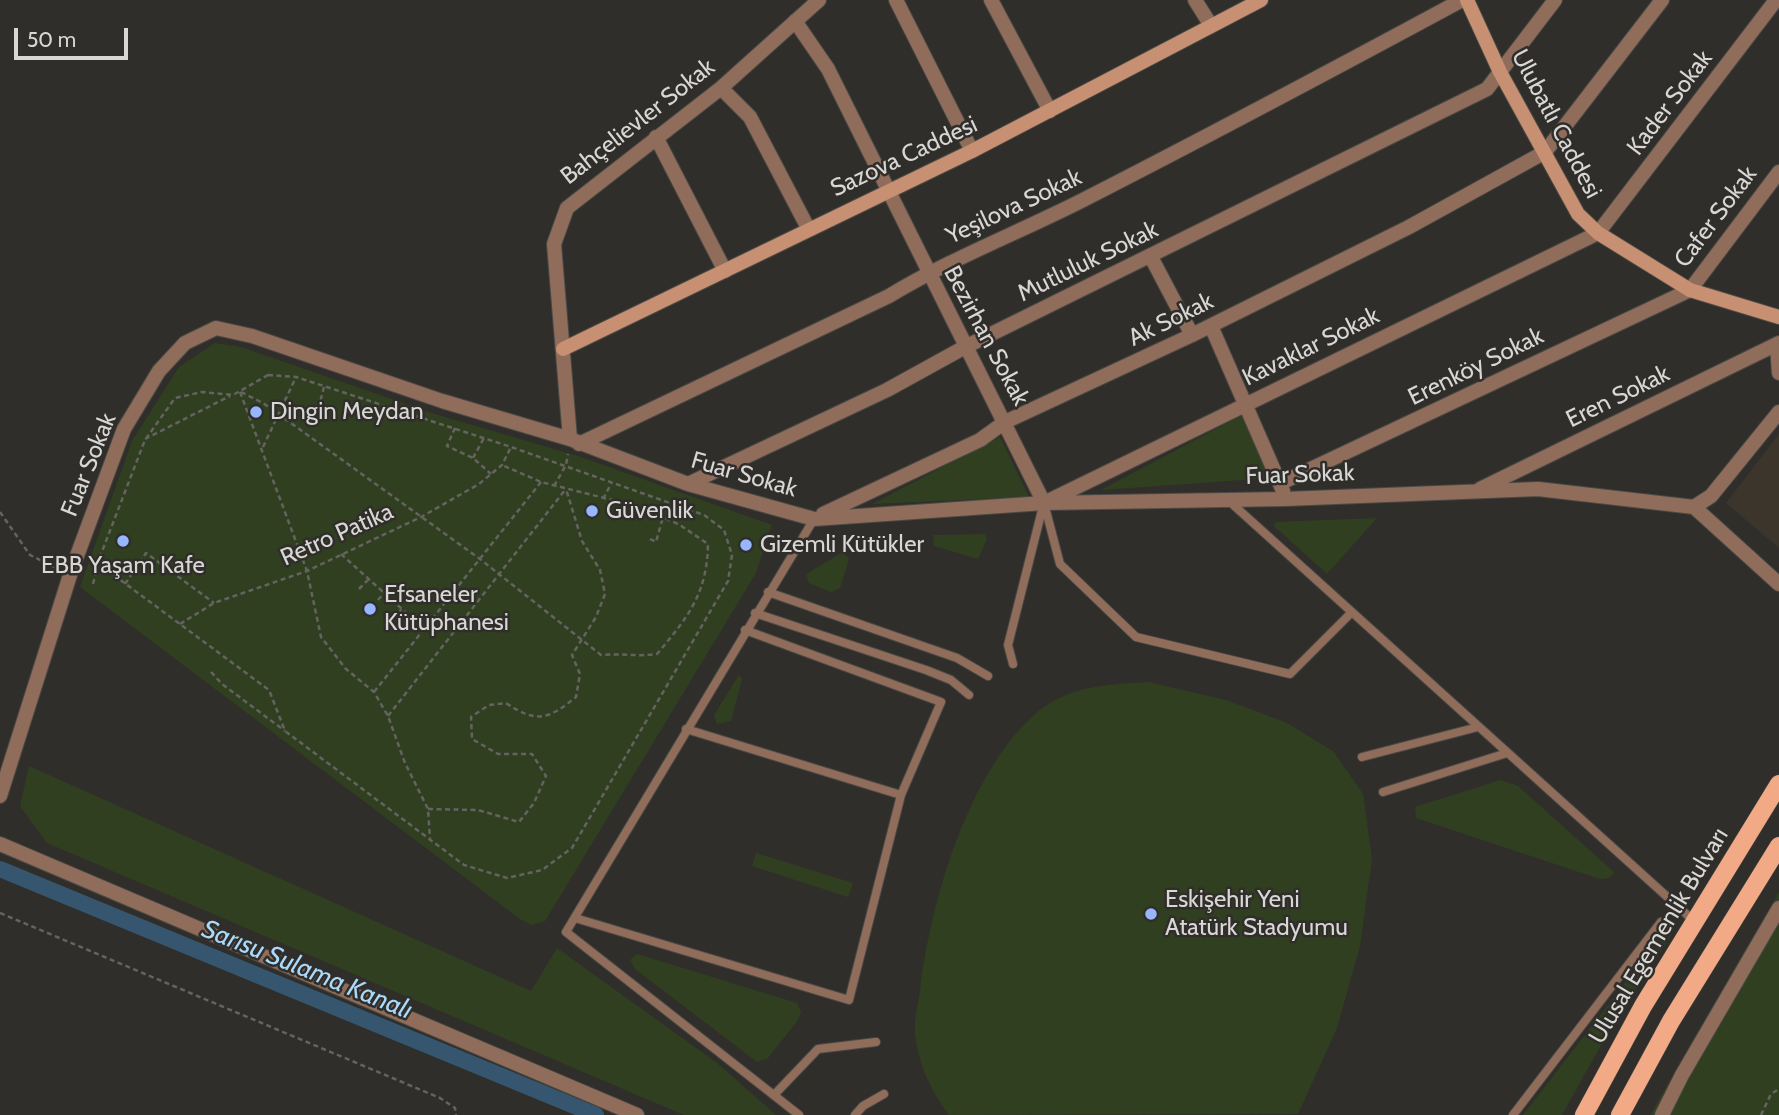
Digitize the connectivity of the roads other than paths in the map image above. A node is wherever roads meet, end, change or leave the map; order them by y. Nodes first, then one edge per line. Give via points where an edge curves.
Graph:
1 (819, 0) edge
2 (896, 0) edge
3 (991, 0) edge
4 (1195, 0) edge
5 (1261, 0) edge
6 (1465, 0) edge
7 (1555, 0) edge
8 (1662, 0) edge
9 (1776, 0) edge
10 (795, 21) junction
11 (1210, 24) junction
12 (1500, 72) junction
13 (721, 88) junction
14 (1050, 111) junction
15 (656, 137) junction
16 (972, 151) junction
17 (1545, 152) junction
18 (1779, 172) edge
19 (889, 190) junction
20 (808, 228) junction
21 (1598, 233) junction
22 (1151, 257) junction
23 (725, 271) junction
24 (927, 273) junction
25 (1690, 290) junction
26 (1779, 317) edge
27 (1211, 326) junction
28 (1192, 335) junction
29 (1778, 344) edge
30 (965, 347) junction
31 (563, 349) junction
32 (1779, 373) edge
33 (1247, 403) junction
34 (1779, 412) edge
35 (1005, 422) junction
36 (574, 442) junction
37 (1281, 483) junction
38 (688, 484) junction
39 (1476, 491) junction
40 (1284, 499) junction
41 (1228, 500) junction
42 (1044, 503) junction
43 (1694, 507) junction
44 (814, 519) junction
45 (1779, 584) edge
46 (768, 592) junction
47 (755, 613) junction
48 (1352, 613) junction
49 (745, 630) junction
50 (1013, 664) dead end
51 (988, 676) dead end
52 (969, 695) dead end
53 (1478, 727) junction
54 (686, 729) junction
55 (1507, 753) junction
56 (1362, 757) dead end
57 (1779, 784) edge
58 (1382, 792) dead end
59 (901, 795) junction
60 (0, 796) edge
61 (0, 844) edge
62 (1779, 846) edge
63 (1779, 908) edge
64 (575, 918) junction
65 (1694, 921) junction
66 (1661, 922) dead end
67 (876, 1042) dead end
68 (884, 1094) dead end
69 (774, 1095) junction
70 (637, 1115) edge
71 (799, 1115) edge
72 (855, 1115) edge
73 (1513, 1115) edge
74 (1584, 1115) edge
75 (1620, 1115) edge
76 (1662, 1115) edge

1 - 10 street, Bahçelievler Sokak
2 - 16 street
3 - 14 street
4 - 11 street
5 - 11 street, Sazova Caddesi
6 - 12 street, Ulubatlı Caddesi
6 - 24 street, Yeşilova Sokak via 1054,215
7 - 12 street, Mutluluk Sokak
8 - 17 street
9 - 21 street, Kader Sokak
10 - 13 street, Bahçelievler Sokak
10 - 19 street, Bezirhan Sokak via 828,69
11 - 14 street, Sazova Caddesi
12 - 17 street, Ulubatlı Caddesi
12 - 22 street, Mutluluk Sokak via 1487,89
13 - 15 street, Bahçelievler Sokak
13 - 20 street via 750,117
14 - 16 street, Sazova Caddesi
15 - 23 street
15 - 31 street, Bahçelievler Sokak via 567,208 554,244
16 - 19 street, Sazova Caddesi
17 - 21 street, Ulubatlı Caddesi via 1578,214
17 - 27 street, Ak Sokak via 1409,227
18 - 25 street, Cafer Sokak
19 - 20 street, Sazova Caddesi
19 - 24 street, Bezirhan Sokak
20 - 23 street, Sazova Caddesi
21 - 25 street, Ulubatlı Caddesi
21 - 33 street, Kavaklar Sokak
22 - 28 street
22 - 30 street, Mutluluk Sokak
23 - 31 street, Sazova Caddesi
24 - 30 street, Bezirhan Sokak
24 - 36 street, Yeşilova Sokak via 889,296
25 - 26 street, Ulubatlı Caddesi
25 - 37 street, Erenköy Sokak
27 - 28 street, Ak Sokak
27 - 33 street
28 - 35 street, Ak Sokak
29 - 32 street
29 - 39 street, Eren Sokak
30 - 35 street, Bezirhan Sokak
30 - 38 street, Mutluluk Sokak via 887,390
31 - 36 street, Bahçelievler Sokak
33 - 37 street
33 - 42 street, Kavaklar Sokak
34 - 43 street via 1711,496
35 - 42 street, Bezirhan Sokak
35 - 44 street, Ak Sokak via 980,440
36 - 38 street, Fuar Sokak
36 - 60 street, Fuar Sokak via 252,337 216,328 185,342 159,371 124,429 71,572
37 - 40 street
38 - 44 street, Fuar Sokak
39 - 40 street, Fuar Sokak
39 - 43 street, Fuar Sokak via 1538,489
40 - 41 street, Fuar Sokak
41 - 42 street, Fuar Sokak
41 - 48 lane
42 - 44 street, Fuar Sokak
42 - 48 lane via 1060,564 1136,638 1290,674
42 - 50 lane via 1008,645
43 - 45 street
44 - 46 lane
46 - 47 lane
46 - 51 lane via 957,658
47 - 49 lane
47 - 52 lane via 926,670 951,680
48 - 53 lane
49 - 54 lane
49 - 59 lane via 941,702
53 - 55 lane
53 - 56 lane
54 - 59 lane
54 - 64 lane
55 - 58 lane
55 - 65 lane
57 - 65 main road, Ulusal Egemenlik Bulvarı
59 - 64 lane via 849,1000
61 - 70 street
62 - 75 main road via 1671,1021
63 - 76 street
64 - 69 lane via 566,932
65 - 74 main road, Ulusal Egemenlik Bulvarı
66 - 73 lane
67 - 69 lane via 818,1049
68 - 72 lane
69 - 71 lane

